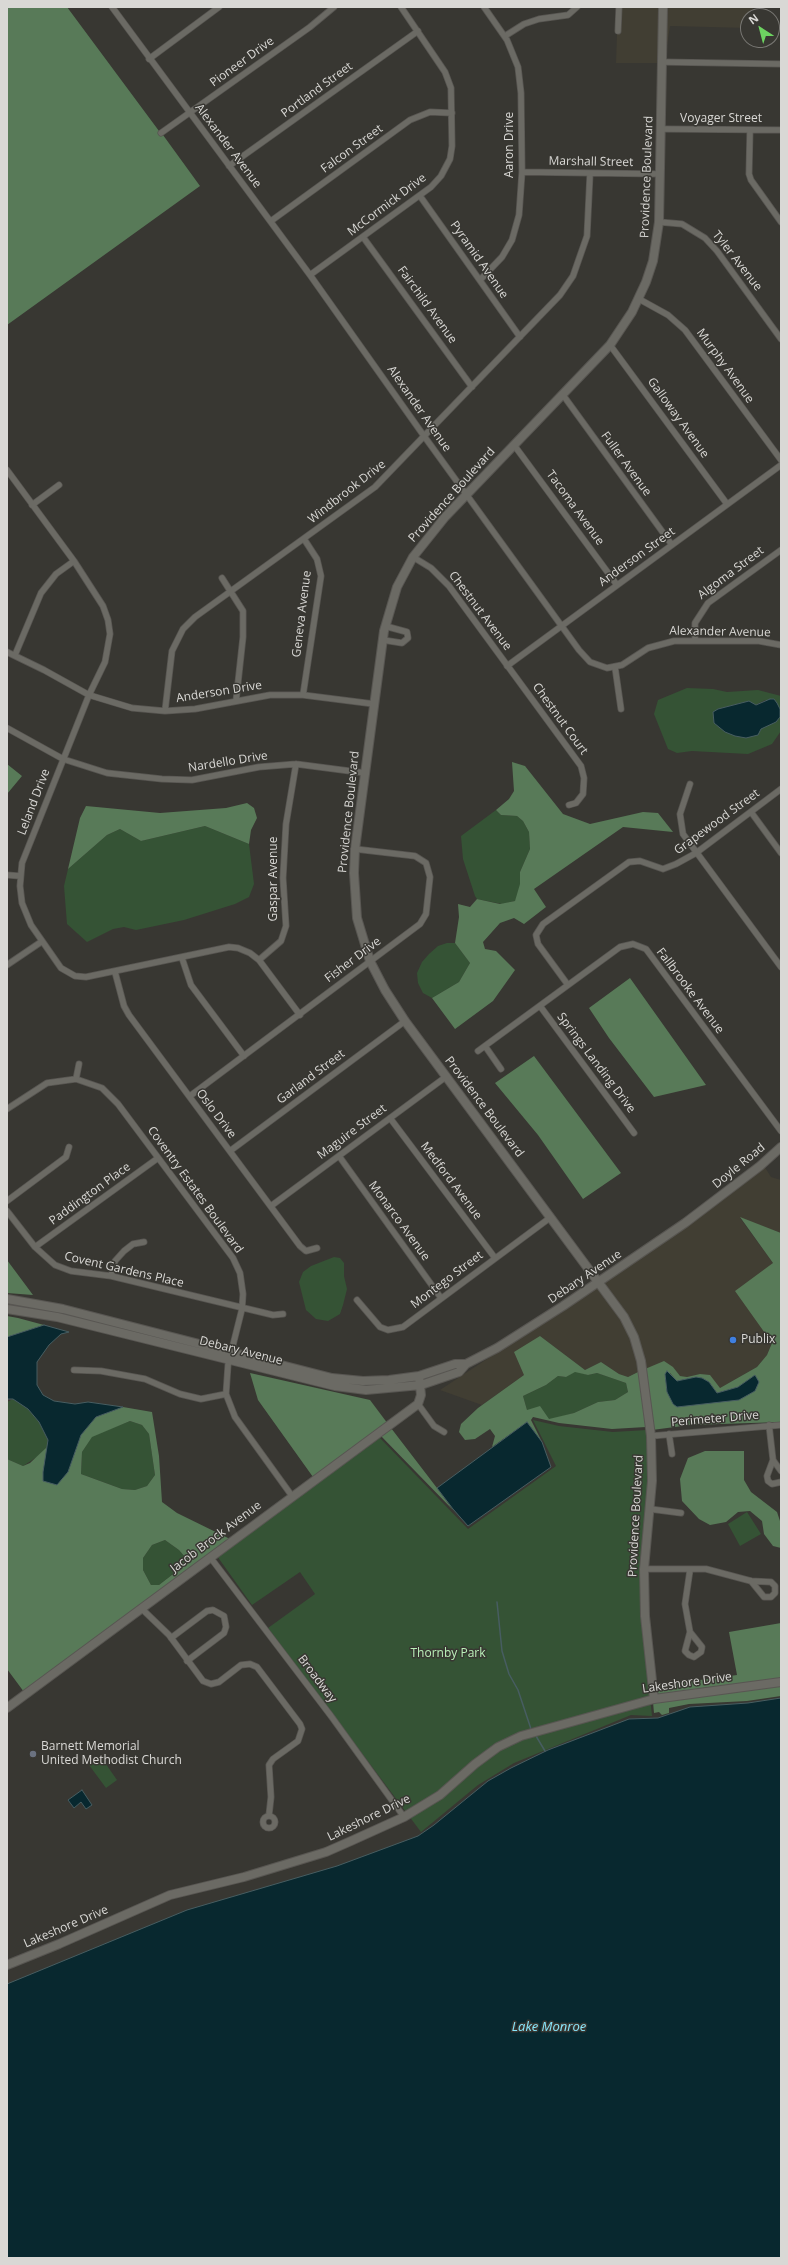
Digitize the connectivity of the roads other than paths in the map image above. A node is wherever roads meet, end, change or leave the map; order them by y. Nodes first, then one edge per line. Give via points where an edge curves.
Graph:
1 (112, 7) edge
2 (219, 7) edge
3 (334, 7) edge
4 (401, 7) edge
5 (484, 7) edge
6 (577, 7) edge
7 (619, 7) edge
8 (663, 7) edge
9 (418, 31) junction
10 (618, 31) dead end
11 (505, 36) junction
12 (149, 58) junction
13 (662, 62) junction
14 (781, 64) edge
15 (190, 113) junction
16 (452, 114) junction
17 (662, 129) junction
18 (750, 130) junction
19 (781, 130) edge
20 (161, 133) dead end
21 (230, 166) junction
22 (522, 172) junction
23 (590, 174) junction
24 (660, 174) junction
25 (420, 196) junction
26 (271, 221) junction
27 (659, 222) junction
28 (781, 222) edge
29 (363, 237) junction
30 (310, 275) junction
31 (480, 280) junction
32 (639, 299) junction
33 (520, 338) junction
34 (781, 339) edge
35 (610, 345) junction
36 (472, 387) junction
37 (563, 395) junction
38 (424, 436) junction
39 (514, 445) junction
40 (781, 460) edge
41 (781, 465) edge
42 (7, 470) edge
43 (59, 485) dead end
44 (466, 494) junction
45 (727, 504) junction
46 (32, 505) junction
47 (304, 539) junction
48 (672, 545) junction
49 (781, 550) edge
50 (413, 557) junction
51 (74, 561) junction
52 (222, 578) dead end
53 (617, 585) junction
54 (232, 591) junction
55 (385, 626) junction
56 (562, 626) junction
57 (383, 640) junction
58 (695, 641) junction
59 (781, 645) edge
60 (7, 652) edge
61 (15, 655) junction
62 (507, 666) junction
63 (614, 667) junction
64 (89, 695) junction
65 (303, 695) junction
66 (236, 701) junction
67 (374, 704) junction
68 (621, 709) dead end
69 (165, 711) junction
70 (7, 728) edge
71 (63, 759) junction
72 (296, 764) junction
73 (365, 773) junction
74 (690, 784) dead end
75 (781, 789) edge
76 (569, 805) dead end
77 (751, 812) junction
78 (355, 849) junction
79 (696, 853) junction
80 (781, 853) edge
81 (7, 875) edge
82 (20, 876) junction
83 (41, 942) junction
84 (182, 958) junction
85 (259, 960) junction
86 (370, 961) junction
87 (7, 965) edge
88 (781, 968) edge
89 (115, 972) junction
90 (568, 986) junction
91 (540, 1006) junction
92 (300, 1015) junction
93 (406, 1021) junction
94 (485, 1046) junction
95 (478, 1052) dead end
96 (244, 1056) junction
97 (79, 1064) dead end
98 (501, 1069) dead end
99 (447, 1076) junction
100 (76, 1079) junction
101 (190, 1096) junction
102 (7, 1109) edge
103 (390, 1118) junction
104 (781, 1131) edge
105 (634, 1133) dead end
106 (69, 1147) dead end
107 (781, 1147) edge
108 (230, 1151) junction
109 (338, 1156) junction
110 (158, 1158) junction
111 (7, 1201) edge
112 (712, 1203) joint
113 (271, 1206) junction
114 (7, 1211) edge
115 (551, 1217) junction
116 (144, 1242) dead end
117 (35, 1247) junction
118 (318, 1248) dead end
119 (495, 1258) junction
120 (110, 1276) junction
121 (599, 1282) junction
122 (441, 1298) junction
123 (7, 1300) edge
124 (357, 1300) dead end
125 (7, 1309) edge
126 (242, 1309) junction
127 (283, 1314) dead end
128 (232, 1352) junction
129 (230, 1360) junction
130 (74, 1370) dead end
131 (420, 1381) junction
132 (226, 1394) junction
133 (418, 1404) junction
134 (770, 1425) junction
135 (781, 1425) edge
136 (444, 1432) dead end
137 (669, 1434) junction
138 (651, 1436) junction
139 (672, 1454) dead end
140 (773, 1460) junction
141 (781, 1470) edge
142 (781, 1482) edge
143 (292, 1496) junction
144 (650, 1509) junction
145 (681, 1514) dead end
146 (210, 1557) junction
147 (644, 1569) junction
148 (690, 1570) junction
149 (751, 1581) dead end
150 (141, 1608) junction
151 (690, 1632) dead end
152 (171, 1638) junction
153 (187, 1661) junction
154 (781, 1682) edge
155 (654, 1698) junction
156 (7, 1708) edge
157 (269, 1815) dead end
158 (404, 1817) junction
159 (7, 1965) edge

1 - 12 street, Alexander Avenue
2 - 12 street
3 - 15 street, Pioneer Drive
4 - 9 street, McCormick Drive
5 - 11 street, Aaron Drive
6 - 11 street via 568,15 524,24
7 - 10 street
8 - 13 main road, Providence Boulevard
9 - 16 street, McCormick Drive via 445,72 451,88
9 - 21 street, Portland Street
11 - 22 street, Aaron Drive via 518,68 521,92
12 - 15 street, Alexander Avenue
13 - 14 street
13 - 17 main road, Providence Boulevard
15 - 20 street, Pioneer Drive
15 - 21 street, Alexander Avenue
16 - 25 street, McCormick Drive via 452,146 447,166 431,187
16 - 26 street, Falcon Street via 430,112 410,120
17 - 18 street, Voyager Street
17 - 24 main road, Providence Boulevard
18 - 19 street, Voyager Street
18 - 28 street via 751,180
21 - 26 street, Alexander Avenue
22 - 23 street, Marshall Street
22 - 31 street, Aaron Drive via 519,214 512,240 502,257
23 - 24 street, Marshall Street
23 - 33 street, Windbrook Drive via 587,236 573,276 560,295
24 - 27 main road, Providence Boulevard
25 - 29 street, McCormick Drive
25 - 31 street, Pyramid Avenue
26 - 30 street, Alexander Avenue
27 - 32 main road, Providence Boulevard via 653,261
27 - 34 street, Tyler Avenue via 682,224 705,238
29 - 30 street, McCormick Drive
29 - 36 street, Fairchild Avenue
30 - 38 street, Alexander Avenue
31 - 33 street, Pyramid Avenue
32 - 35 main road, Providence Boulevard
32 - 40 street, Murphy Avenue via 668,315 685,330
33 - 36 street, Windbrook Drive
35 - 37 main road, Providence Boulevard
35 - 45 street, Galloway Avenue
36 - 38 street, Windbrook Drive
37 - 39 main road, Providence Boulevard
37 - 48 street, Fuller Avenue
38 - 44 street, Alexander Avenue
38 - 47 street, Windbrook Drive via 375,486
39 - 44 main road, Providence Boulevard
39 - 53 street, Tacoma Avenue
41 - 45 street, Anderson Street
42 - 46 street, Leland Drive
43 - 46 street
44 - 50 main road, Providence Boulevard
44 - 56 street, Alexander Avenue
45 - 48 street, Anderson Street
46 - 51 street, Leland Drive
47 - 54 street, Windbrook Drive
47 - 65 street, Geneva Avenue via 317,559 320,576
48 - 53 street, Anderson Street
49 - 58 street, Algoma Street via 708,603 695,624
50 - 55 main road, Providence Boulevard via 397,587
50 - 62 street, Chestnut Avenue via 440,576
51 - 61 street via 56,574 41,594
51 - 64 street, Leland Drive via 103,606 110,634 105,662
52 - 54 street
53 - 56 street, Anderson Street
54 - 66 street via 243,610 243,637
54 - 69 street, Windbrook Drive via 195,616 176,639 172,651
55 - 57 main road, Providence Boulevard
55 - 57 street via 407,632 408,638 402,643
56 - 62 street, Anderson Street
56 - 63 street, Alexander Avenue via 590,662 598,666
57 - 67 main road, Providence Boulevard
58 - 59 street, Alexander Avenue via 759,641
58 - 63 street, Alexander Avenue via 674,640 658,644 626,664
60 - 61 street, Anderson Drive
61 - 64 street, Anderson Drive
62 - 76 street, Chestnut Court via 581,766 584,778 583,794 576,803
63 - 68 street
64 - 69 street, Anderson Drive via 132,708
64 - 71 street, Leland Drive
65 - 66 street, Anderson Drive via 270,695
65 - 67 street, Anderson Drive
66 - 69 street, Anderson Drive via 195,709
67 - 73 main road, Providence Boulevard
70 - 71 street, Nardello Drive
71 - 72 street, Nardello Drive via 107,772 192,780 259,766
71 - 82 street, Leland Drive via 22,863
72 - 73 street, Nardello Drive
72 - 85 street, Gaspar Avenue via 286,824 283,878 286,926 281,941
73 - 78 main road, Providence Boulevard
74 - 79 street via 680,808 680,818 683,834
75 - 77 street, Grapewood Street
77 - 79 street, Grapewood Street
77 - 80 street
78 - 86 main road, Providence Boulevard via 354,893 357,918
78 - 86 street, Fisher Drive via 415,856 426,863 429,871 426,914 420,924
79 - 88 street
79 - 90 street, Grapewood Street via 666,868 654,867 640,861 629,862 539,928 536,938 538,944
81 - 82 street
82 - 83 street, Leland Drive via 22,903
83 - 87 street
83 - 89 street, Leland Drive via 60,968 75,976 86,977
84 - 85 street, Leland Drive via 229,947 250,953
84 - 89 street, Leland Drive
84 - 96 street via 191,986
85 - 92 street, Leland Drive
86 - 92 street, Fisher Drive
86 - 93 main road, Providence Boulevard via 385,990
89 - 101 street, Oslo Drive via 129,1015
90 - 91 street, Fallbrooke Avenue
90 - 104 street, Fallbrooke Avenue via 620,947 633,944 646,949
91 - 94 street, Fallbrooke Avenue
91 - 105 street, Springs Landing Drive
92 - 96 street, Fisher Drive
93 - 99 main road, Providence Boulevard
93 - 108 street, Garland Street
94 - 95 street, Fallbrooke Avenue
94 - 98 street
96 - 101 street, Fisher Drive
97 - 100 street
99 - 103 street, Maguire Street
99 - 115 main road, Providence Boulevard
100 - 102 street, Coventry Estates Boulevard via 47,1083
100 - 110 street, Coventry Estates Boulevard via 102,1088 118,1104
101 - 108 street, Oslo Drive
103 - 109 street, Maguire Street
103 - 119 street, Medford Avenue
106 - 111 street via 66,1157
107 - 112 main road, Doyle Road
108 - 113 street, Oslo Drive
109 - 113 street, Maguire Street
109 - 122 street, Monarco Avenue
110 - 117 street, Paddington Place
110 - 126 street, Coventry Estates Boulevard via 233,1258 240,1273
112 - 121 main road, Debary Avenue
113 - 118 street, Oslo Drive via 300,1246 306,1251
114 - 117 street, Covent Gardens Place
115 - 119 street, Montego Street
115 - 121 main road, Providence Boulevard
116 - 120 street via 133,1244 124,1251 115,1261
117 - 120 street, Covent Gardens Place via 55,1265 71,1271
119 - 122 street, Montego Street
120 - 126 street, Covent Gardens Place
121 - 131 main road, Debary Avenue via 497,1348 466,1364 459,1372
121 - 138 main road, Providence Boulevard via 624,1317 634,1337 641,1361
122 - 124 street, Montego Street via 403,1327 388,1330 380,1327
123 - 128 main road, Debary Avenue via 63,1309
125 - 129 main road, Debary Avenue via 57,1317
126 - 127 street, Covent Gardens Place via 273,1316
126 - 128 street, Coventry Estates Boulevard
128 - 129 street, Coventry Estates Boulevard
128 - 131 main road, Debary Avenue via 332,1378
129 - 131 main road, Debary Avenue via 335,1386 366,1390
129 - 132 street, Coventry Estates Boulevard
130 - 132 street via 101,1371 145,1379 180,1394 201,1399
131 - 133 main road via 421,1395
132 - 143 street, Coventry Estates Boulevard via 235,1417
133 - 136 street via 434,1426
133 - 143 main road, Jacob Brock Avenue
134 - 135 street, Perimeter Drive
134 - 137 street, Perimeter Drive
134 - 140 street
137 - 138 street, Perimeter Drive
137 - 139 street
138 - 144 main road, Providence Boulevard
140 - 141 street
140 - 142 street via 767,1478 772,1484
143 - 146 main road, Jacob Brock Avenue
144 - 145 street
144 - 147 main road, Providence Boulevard
146 - 150 main road, Jacob Brock Avenue
146 - 158 street, Broadway
147 - 148 street
147 - 155 main road, Providence Boulevard via 646,1630
148 - 149 street via 706,1569
148 - 151 street via 685,1604
150 - 152 street
150 - 156 main road, Jacob Brock Avenue
152 - 153 street
152 - 153 street via 207,1611 214,1610 224,1616 224,1633
153 - 157 street via 200,1679 211,1684 219,1682 241,1665 250,1664 257,1667 300,1724 302,1729 298,1741 273,1759 269,1765
154 - 155 main road, Lakeshore Drive
155 - 158 main road, Lakeshore Drive via 521,1736 498,1747 440,1795
158 - 159 main road, Lakeshore Drive via 326,1852 244,1877 170,1895

